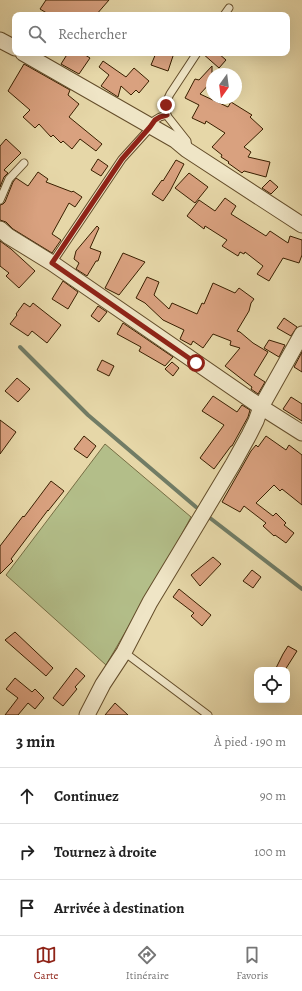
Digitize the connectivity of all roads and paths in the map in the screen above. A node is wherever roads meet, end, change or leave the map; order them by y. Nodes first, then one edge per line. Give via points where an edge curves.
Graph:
1 (229, 8) dead end
2 (226, 12) edge
3 (0, 40) edge
4 (12, 46) edge
5 (28, 56) edge
6 (195, 56) edge
7 (167, 115) junction
8 (150, 127) junction
9 (187, 150) junction
10 (24, 163) dead end
11 (0, 200) edge
12 (302, 224) edge
13 (0, 229) edge
14 (52, 263) junction
15 (302, 334) edge
16 (261, 407) junction
17 (302, 433) edge
18 (124, 652) junction
19 (87, 715) edge
20 (208, 715) edge

1 - 2 lane
3 - 4 street
5 - 8 street
6 - 7 lane via 168,98 165,108
7 - 8 lane via 155,120
7 - 9 lane via 187,141
8 - 9 street via 175,140
8 - 14 lane via 122,159
9 - 12 street
10 - 11 lane via 9,179
13 - 14 street
14 - 16 street
15 - 16 street
16 - 17 street
16 - 18 street via 246,441 161,584
18 - 19 street
18 - 20 lane

